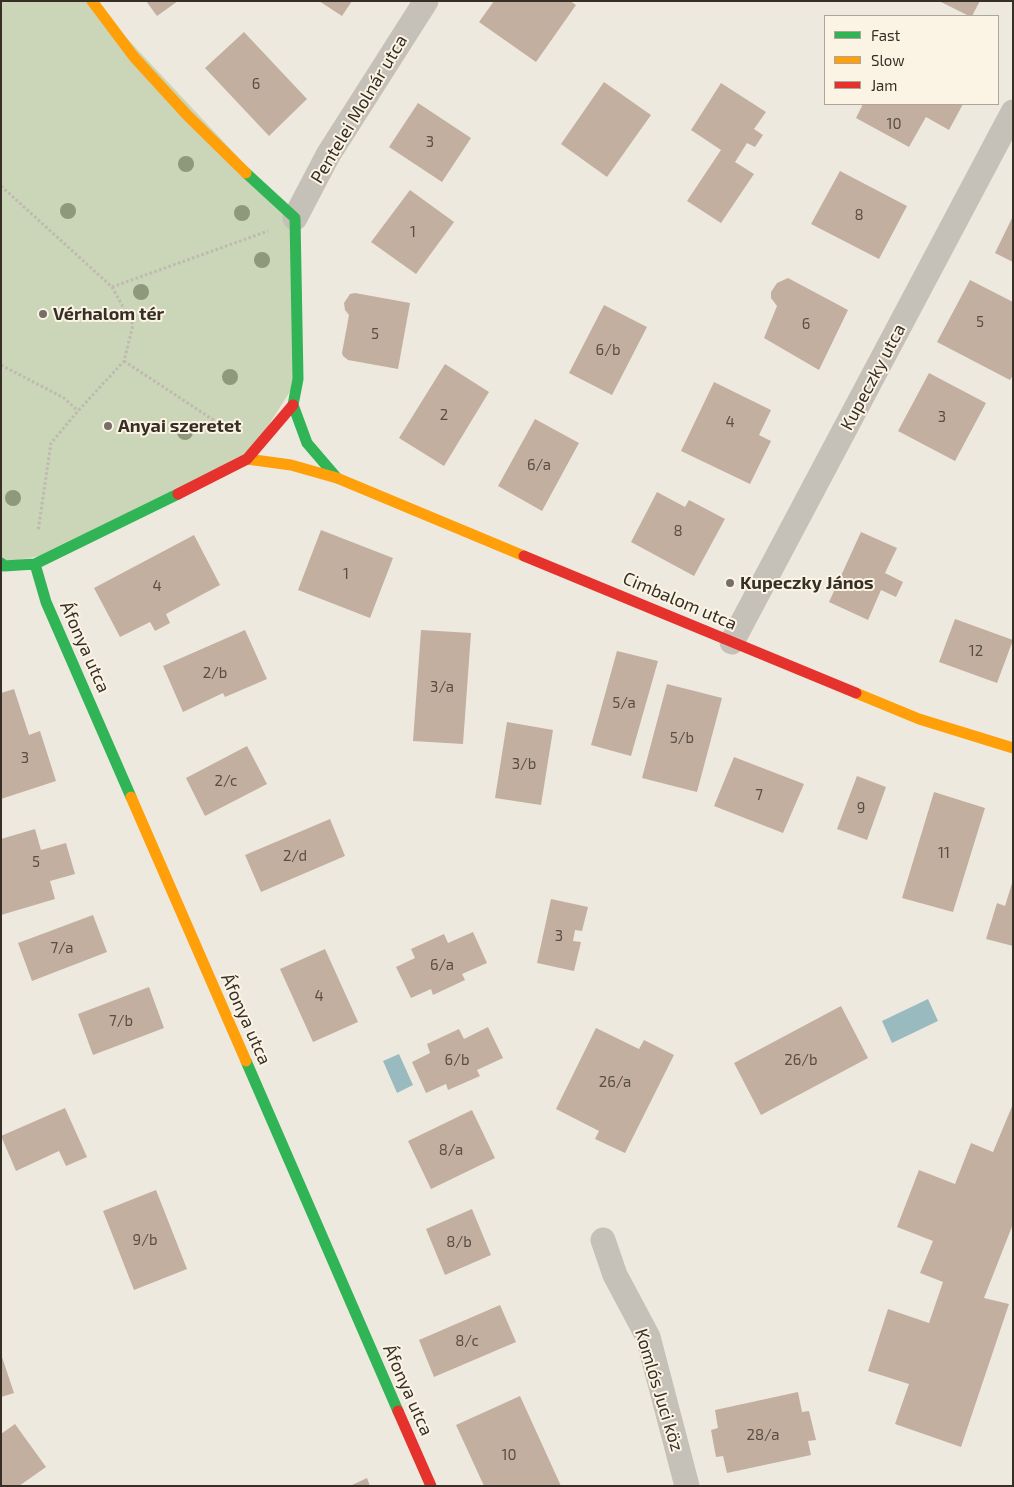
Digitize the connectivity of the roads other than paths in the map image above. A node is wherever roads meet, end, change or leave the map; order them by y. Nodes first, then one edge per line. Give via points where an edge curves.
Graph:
1 (92, 1) edge
2 (426, 1) edge
3 (1013, 112) edge
4 (296, 218) junction
5 (293, 405) junction
6 (247, 459) junction
7 (337, 478) junction
8 (1, 563) edge
9 (35, 564) junction
10 (732, 642) junction
11 (1013, 748) edge
12 (603, 1240) dead end
13 (431, 1486) edge
14 (687, 1486) edge

1 - 4 street via 134,57 186,115
2 - 4 street, Pentelei Molnár utca via 328,155
3 - 10 street, Kupeczky utca
4 - 5 street via 298,379
5 - 6 street
5 - 7 street, Cimbalom utca via 306,443
6 - 7 street, Cimbalom utca via 291,465
6 - 9 street
7 - 10 street, Cimbalom utca
8 - 9 street via 4,566
9 - 13 street, Áfonya utca via 46,602
10 - 11 street, Cimbalom utca via 918,719
12 - 14 street, Komlós Juci köz via 616,1275 648,1338

